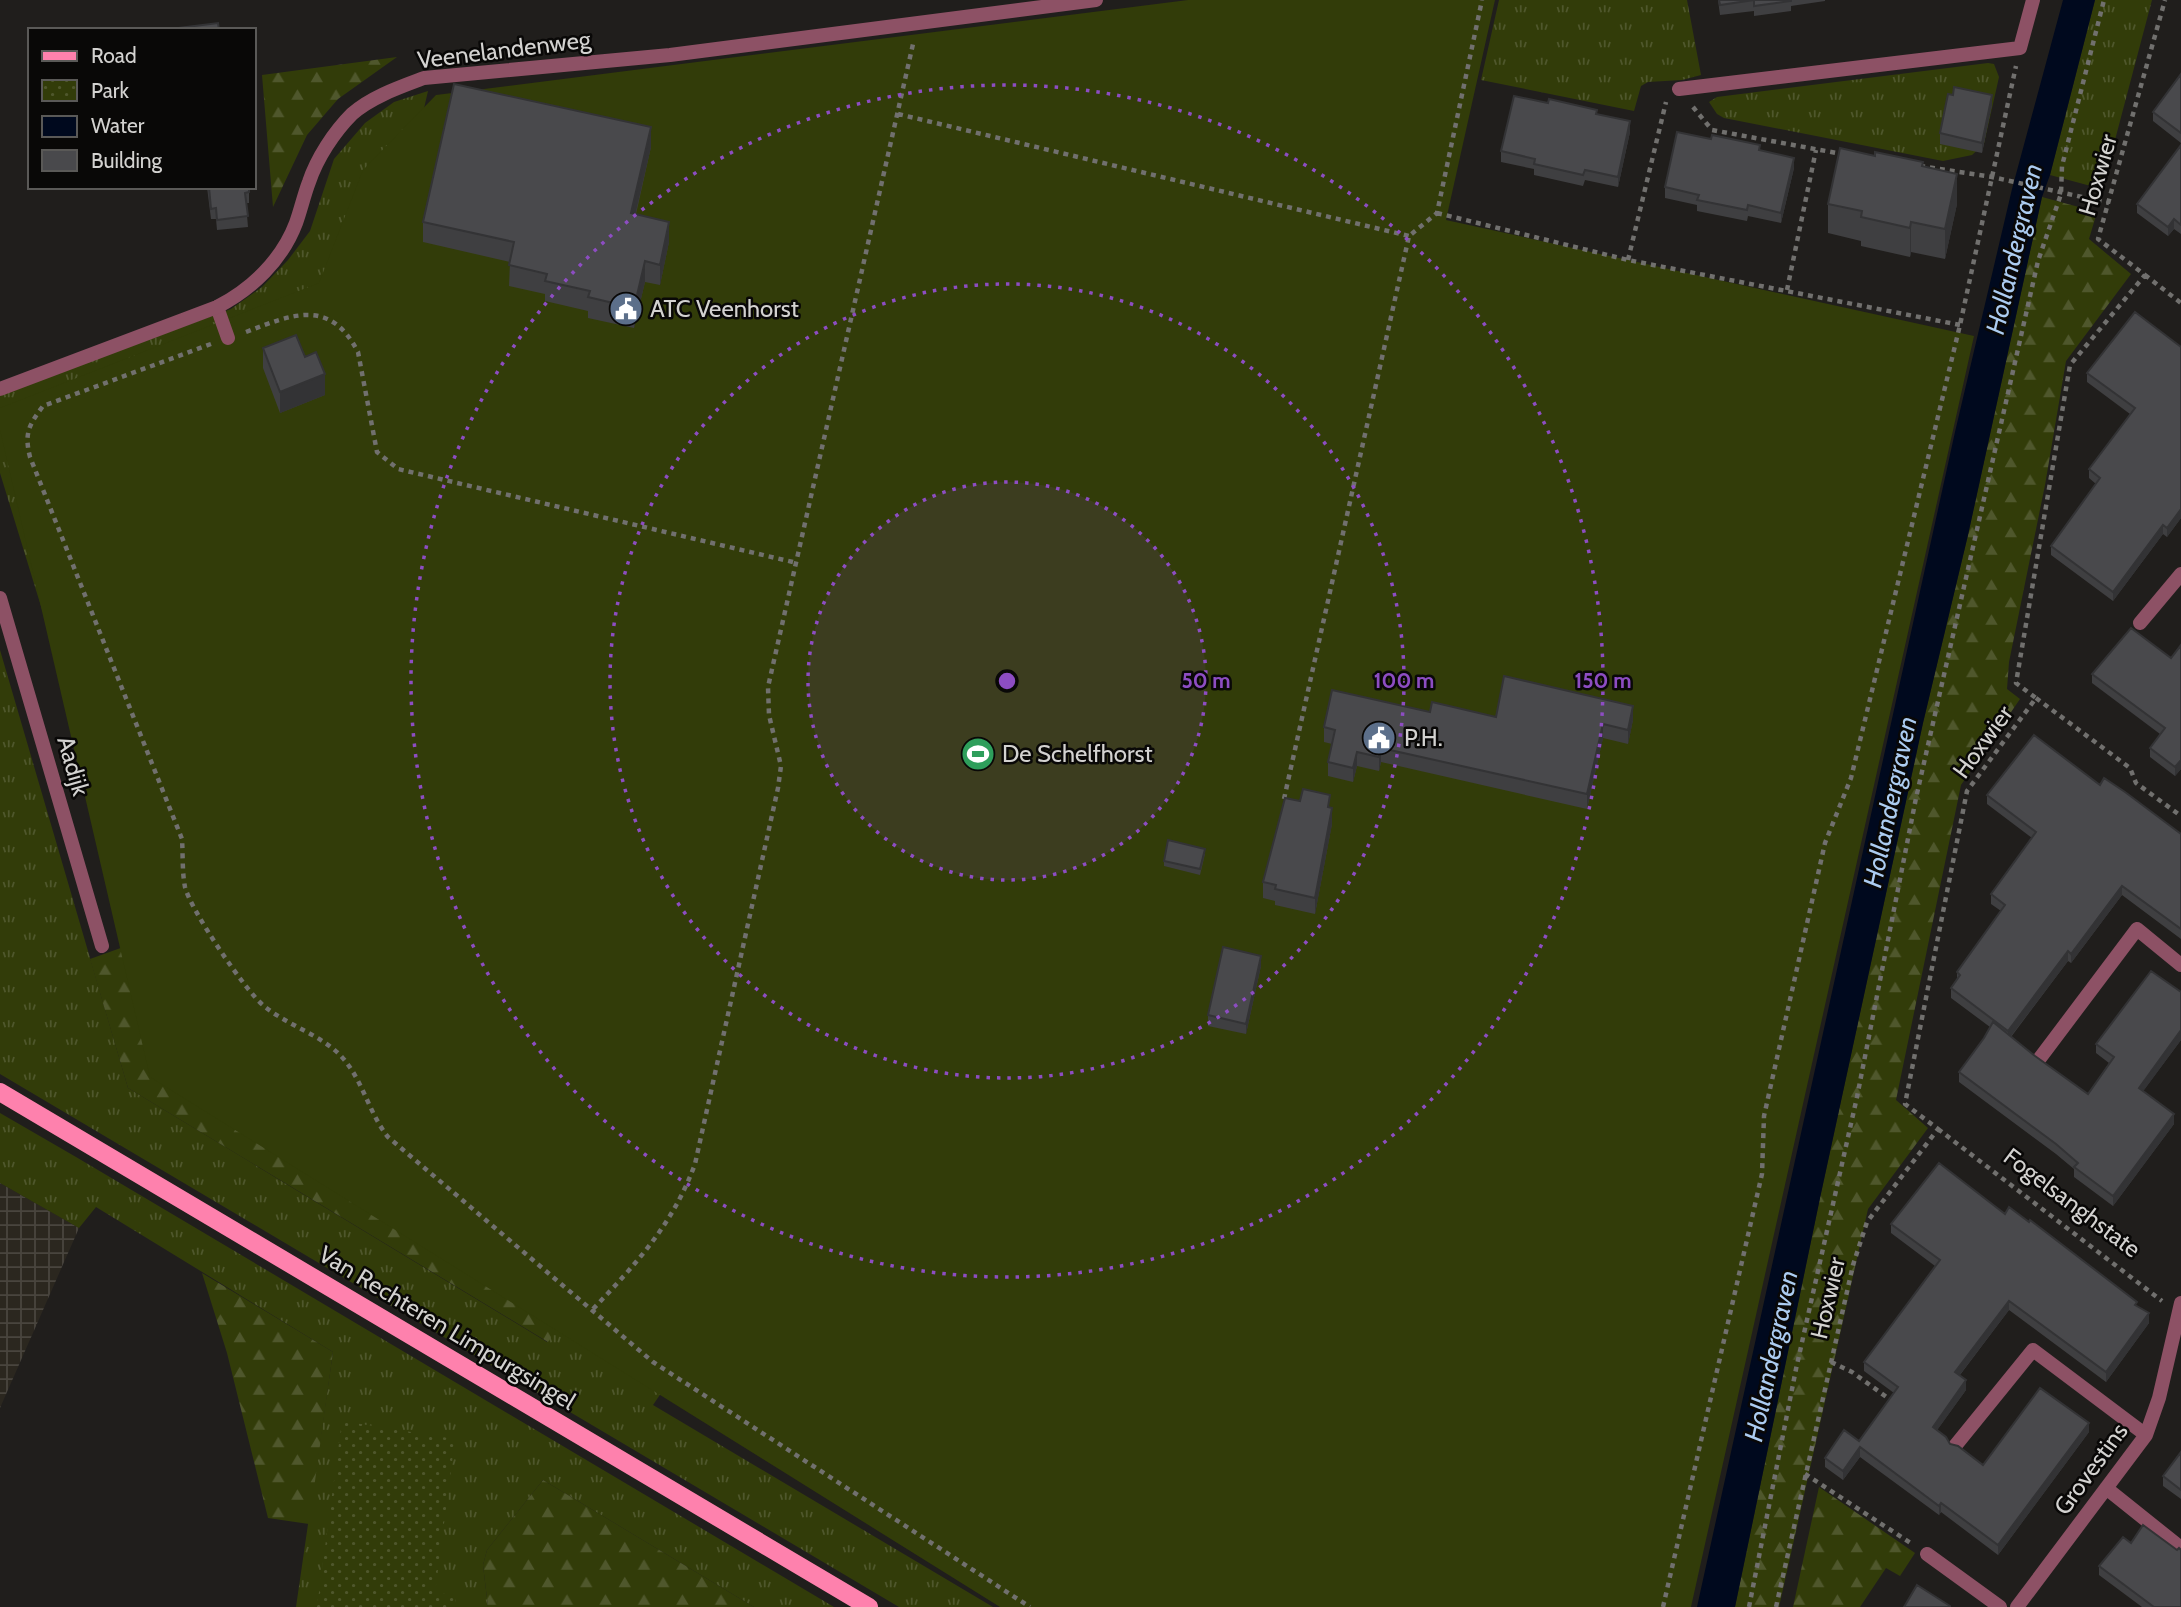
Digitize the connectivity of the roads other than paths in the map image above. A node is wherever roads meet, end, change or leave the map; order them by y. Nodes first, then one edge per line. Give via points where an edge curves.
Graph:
1 (1096, 0) edge
2 (2033, 0) edge
3 (1679, 89) road end
4 (217, 307) junction
5 (228, 338) road end
6 (0, 389) edge
7 (2181, 574) edge
8 (0, 598) edge
9 (2140, 623) dead end
10 (102, 946) dead end
11 (2181, 965) edge
12 (2040, 1058) edge
13 (0, 1092) edge
14 (2180, 1308) edge
15 (2146, 1435) junction
16 (1955, 1446) edge
17 (2106, 1488) junction
18 (2181, 1548) edge
19 (1927, 1554) road end
20 (869, 1607) edge
21 (2000, 1607) edge
22 (2017, 1607) edge

1 - 4 street, Veenelandenweg via 670,55 424,78 353,113 330,141 310,178 295,225 274,262 250,287
2 - 3 street via 2020,48
4 - 5 street
4 - 6 street, Veenelandenweg
7 - 9 street
8 - 10 street, Aadijk
11 - 12 street via 2137,929
13 - 20 main road, Van Rechteren Limpurgsingel
14 - 15 street, Grovestins
15 - 16 street via 2033,1350
15 - 17 street, Grovestins
17 - 18 street
17 - 22 street, Grovestins
19 - 21 street

